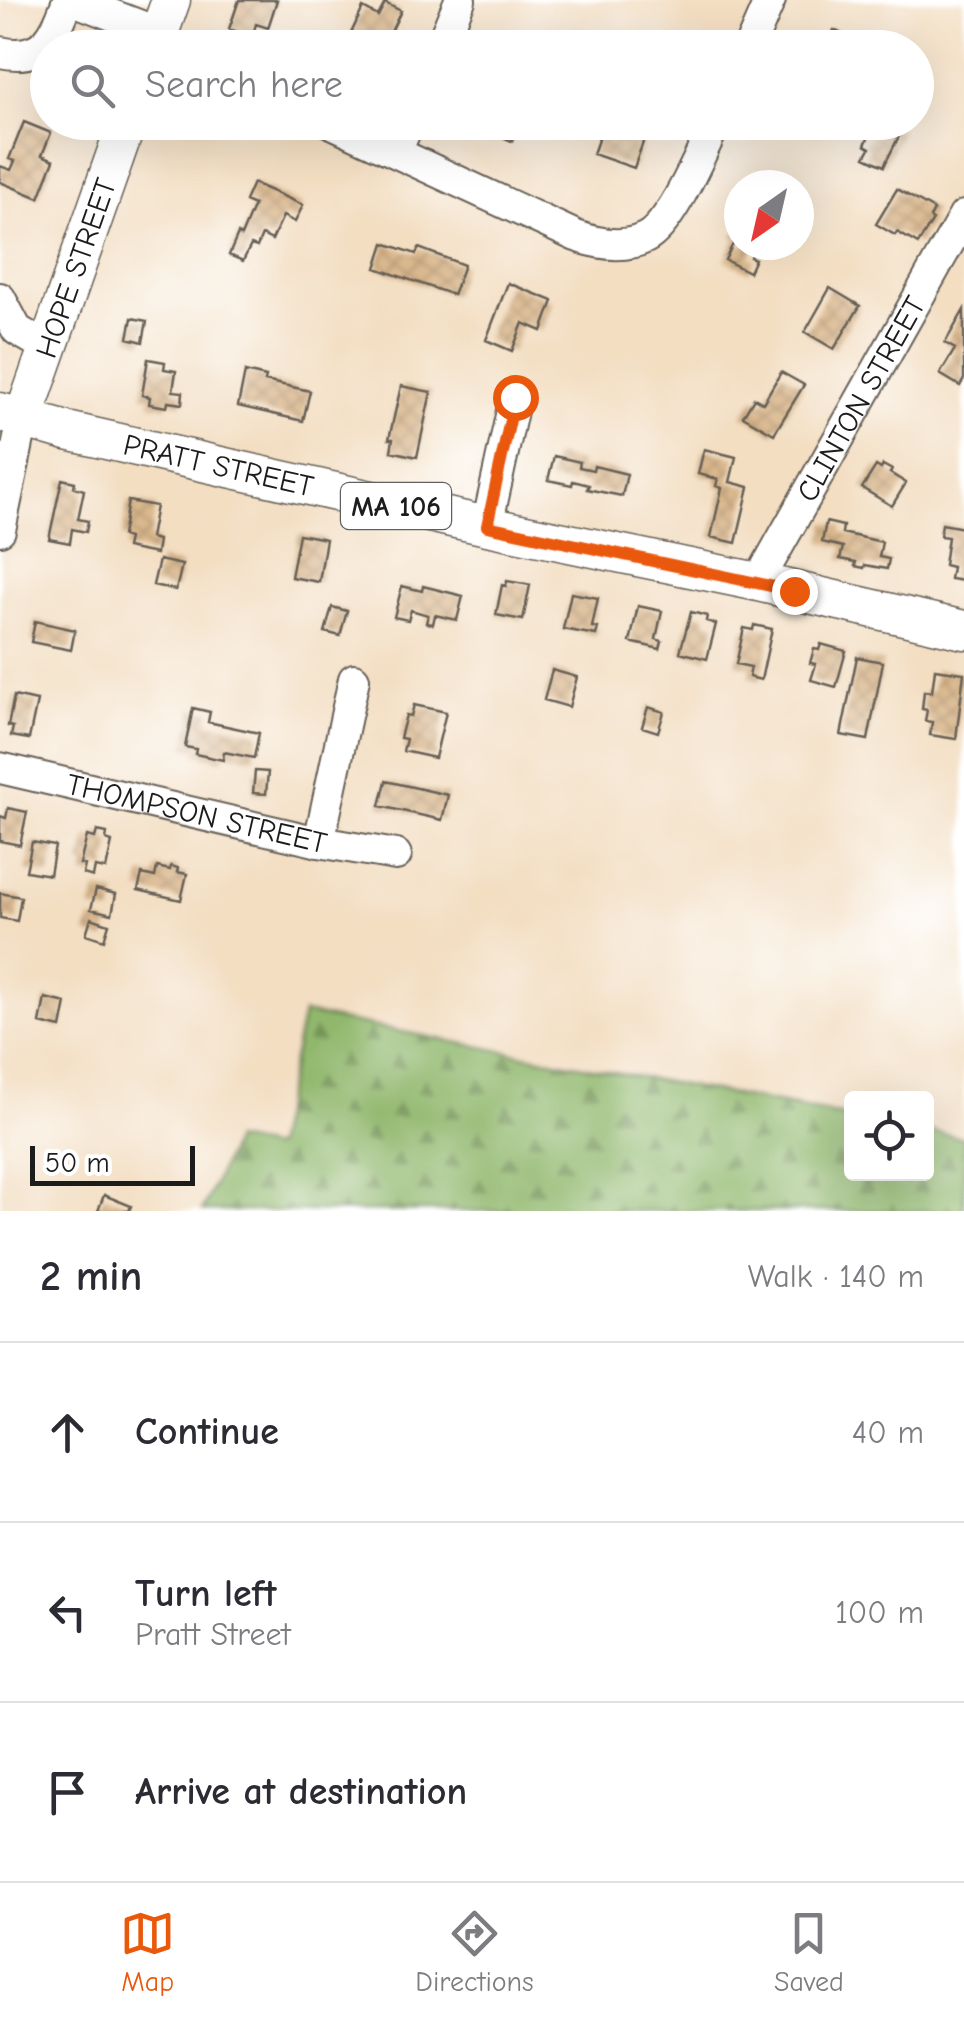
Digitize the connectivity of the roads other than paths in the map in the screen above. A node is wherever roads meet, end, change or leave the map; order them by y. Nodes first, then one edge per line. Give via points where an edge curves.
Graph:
1 (71, 0) edge
2 (460, 0) edge
3 (770, 0) edge
4 (58, 30) edge
5 (150, 30) edge
6 (448, 30) edge
7 (757, 30) edge
8 (0, 52) edge
9 (30, 52) edge
10 (121, 140) edge
11 (370, 140) edge
12 (401, 140) edge
13 (707, 140) edge
14 (396, 152) junction
15 (964, 216) edge
16 (0, 298) edge
17 (48, 348) junction
18 (515, 397) dead end
19 (12, 416) edge
20 (487, 526) junction
21 (0, 530) edge
22 (758, 582) junction
23 (964, 630) edge
24 (354, 679) dead end
25 (0, 768) edge
26 (319, 842) junction
27 (396, 855) dead end

1 - 4 street
1 - 5 street
2 - 6 street
3 - 7 street
8 - 9 street
10 - 17 main road, HOPE STREET
11 - 14 street
12 - 14 street
13 - 14 street via 656,230 633,242 608,244
15 - 22 street, CLINTON STREET
16 - 17 street via 17,330
17 - 19 main road, HOPE STREET
18 - 20 street
19 - 20 main road, PRATT STREET / MA 106
19 - 21 street, HOPE STREET
20 - 22 main road, PRATT STREET / MA 106
22 - 23 main road, PRATT STREET / MA 106
24 - 26 street
25 - 26 street, THOMPSON STREET
26 - 27 street, THOMPSON STREET

